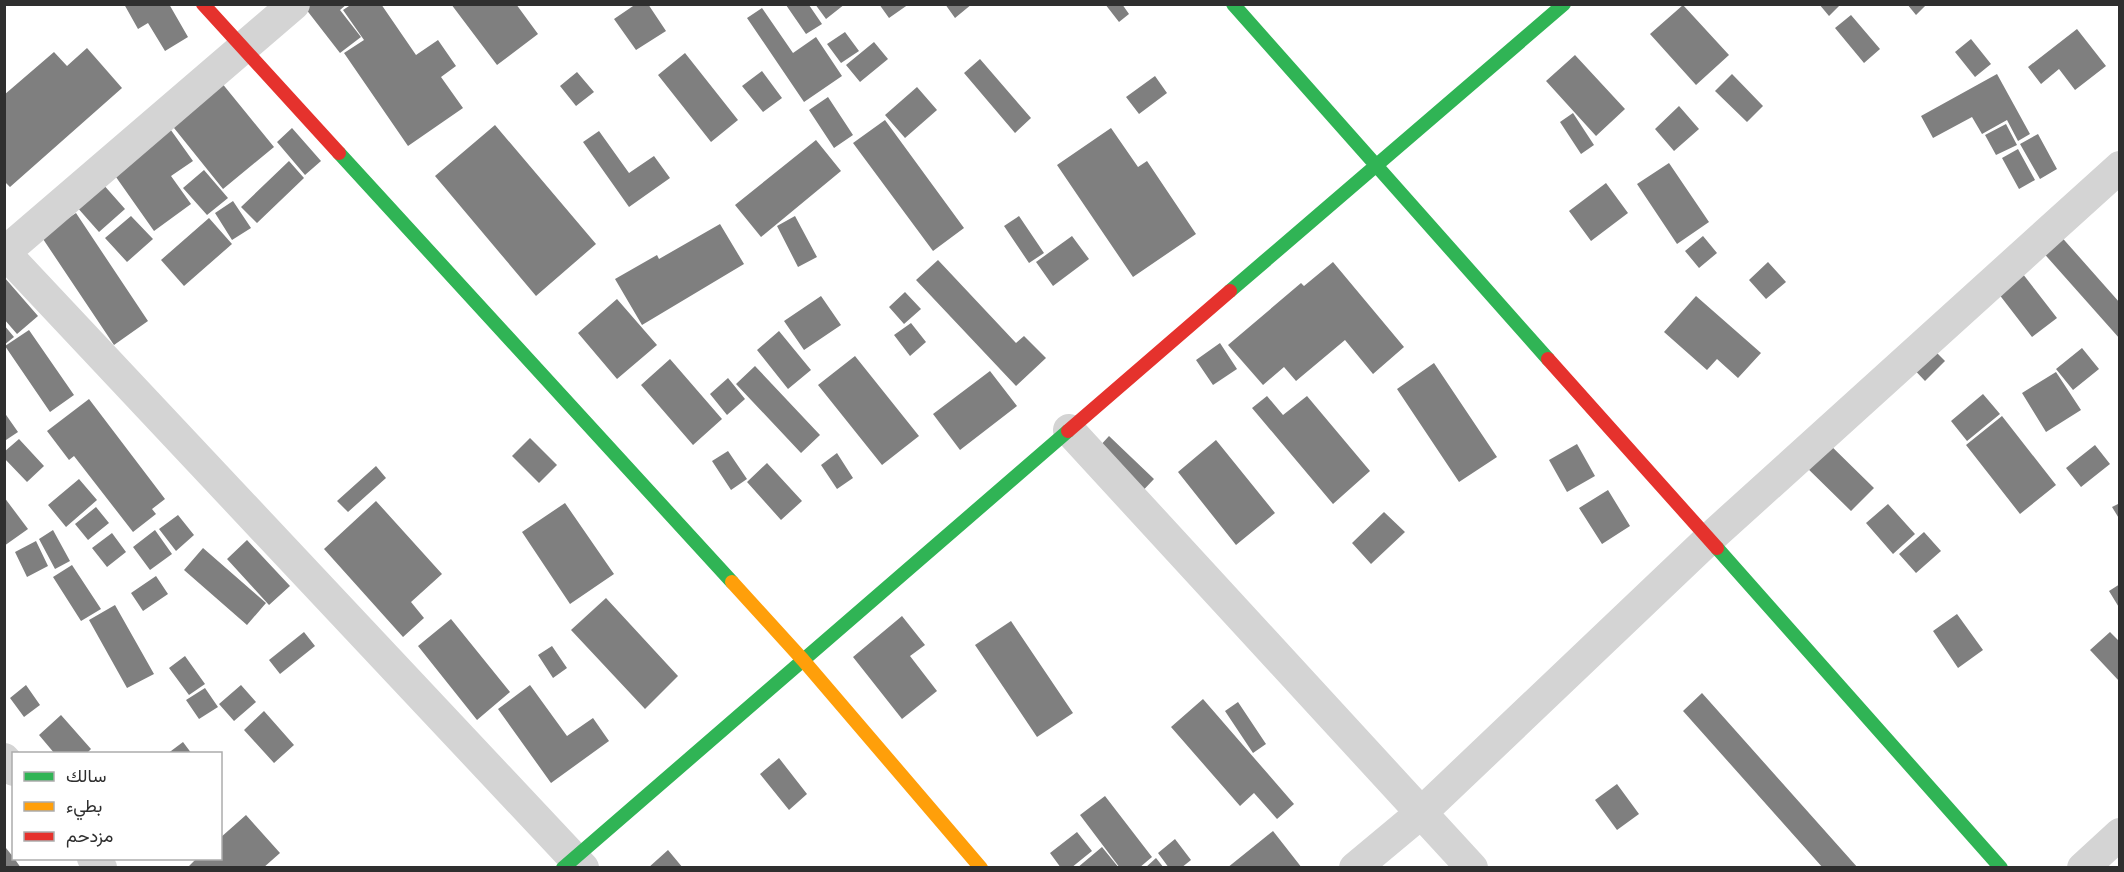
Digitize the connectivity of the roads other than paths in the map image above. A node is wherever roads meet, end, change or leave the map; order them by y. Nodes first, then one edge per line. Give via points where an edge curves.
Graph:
1 (203, 4) edge
2 (294, 4) edge
3 (1233, 4) edge
4 (1564, 4) edge
5 (243, 48) junction
6 (1375, 165) junction
7 (2120, 167) edge
8 (5, 253) edge
9 (1070, 429) junction
10 (1709, 539) junction
11 (803, 660) junction
12 (1422, 813) junction
13 (2120, 834) edge
14 (574, 864) edge
15 (981, 867) edge
16 (1355, 867) edge
17 (1472, 867) edge
18 (2001, 867) edge
19 (2083, 867) edge

1 - 5 street
2 - 5 street
3 - 6 street
4 - 6 street
5 - 8 street
5 - 11 street
6 - 9 street
6 - 10 street
7 - 10 street
8 - 14 street
9 - 11 street
9 - 12 street
10 - 12 street
10 - 18 street
11 - 14 street
11 - 15 street
12 - 16 street
12 - 17 street
13 - 19 street

